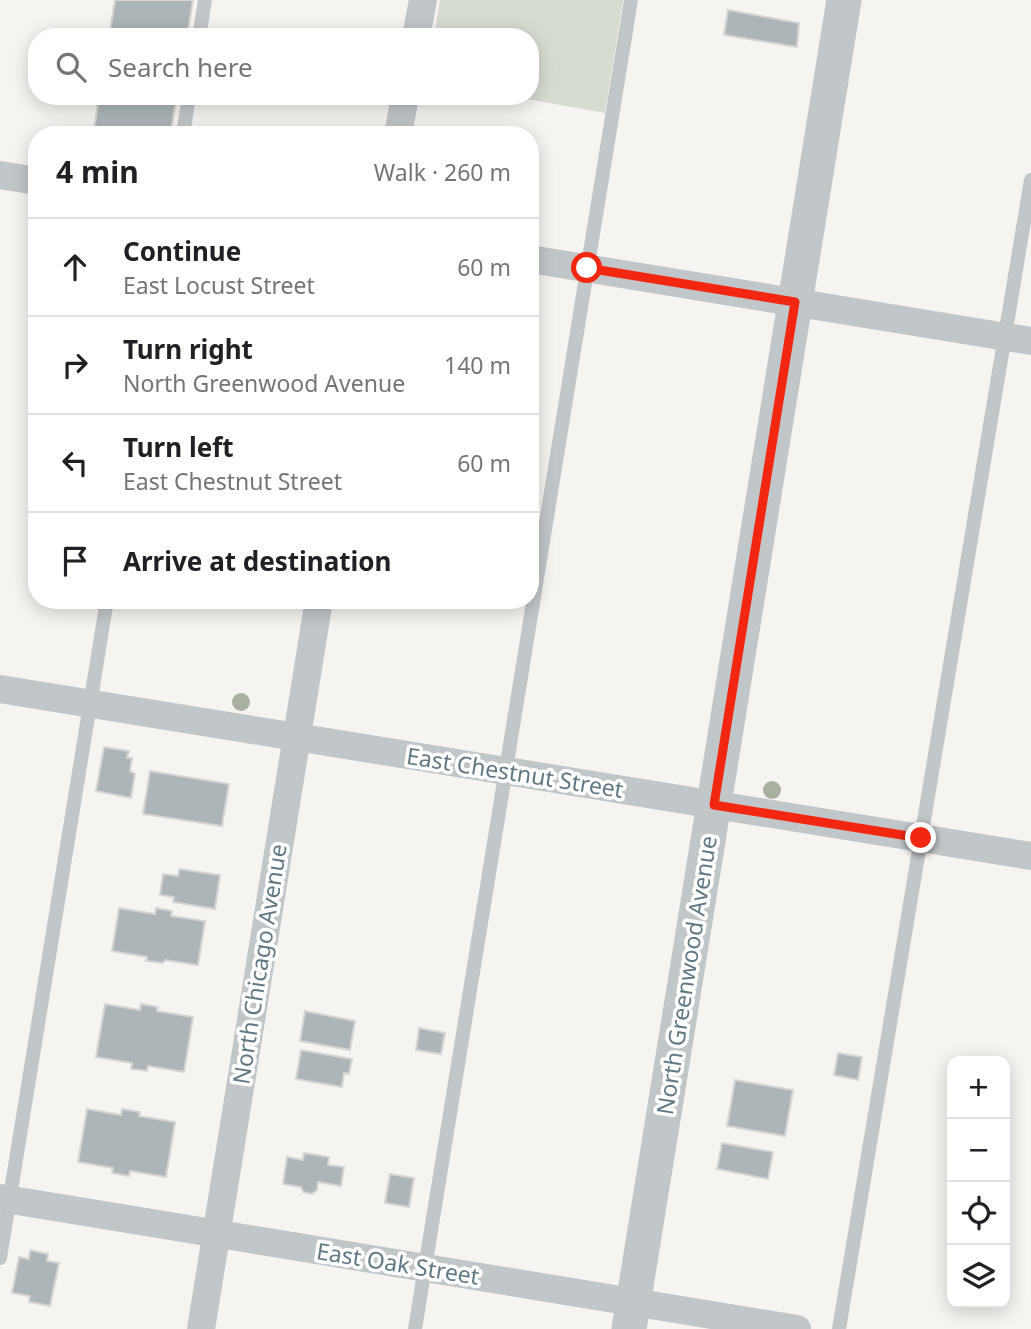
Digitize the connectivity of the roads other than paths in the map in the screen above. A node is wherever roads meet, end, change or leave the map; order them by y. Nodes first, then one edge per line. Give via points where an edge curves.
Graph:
1 (205, 0) edge
2 (423, 0) edge
3 (631, 0) edge
4 (844, 0) edge
5 (200, 28) edge
6 (418, 28) edge
7 (188, 105) edge
8 (403, 105) edge
9 (184, 126) edge
10 (400, 126) edge
11 (0, 175) edge
12 (28, 180) edge
13 (1031, 180) edge
14 (539, 260) edge
15 (587, 268) junction
16 (795, 302) junction
17 (1018, 339) edge
18 (539, 562) edge
19 (106, 609) edge
20 (317, 609) edge
21 (531, 609) edge
22 (0, 689) edge
23 (90, 704) junction
24 (296, 737) junction
25 (505, 771) junction
26 (714, 805) junction
27 (921, 838) junction
28 (1031, 856) edge
29 (5, 1199) edge
30 (215, 1234) junction
31 (0, 1258) edge
32 (425, 1268) junction
33 (631, 1315) edge
34 (201, 1329) edge
35 (415, 1329) edge
36 (797, 1329) edge
37 (839, 1329) edge

1 - 5 lane
2 - 6 street
3 - 15 lane
4 - 16 street, North Greenwood Avenue
7 - 9 lane
8 - 10 street
11 - 12 street
13 - 17 lane
14 - 15 street
15 - 16 street
15 - 18 lane
16 - 17 street
16 - 26 street, North Greenwood Avenue
17 - 27 lane
19 - 23 lane
20 - 24 street, North Chicago Avenue
21 - 25 lane
22 - 23 street, East Chestnut Street
23 - 24 street, East Chestnut Street
23 - 29 lane
24 - 25 street, East Chestnut Street
24 - 30 street, North Chicago Avenue
25 - 26 street, East Chestnut Street
25 - 32 lane
26 - 27 street, East Chestnut Street
26 - 33 street, North Greenwood Avenue
27 - 28 street, East Chestnut Street
27 - 37 lane
29 - 30 street, East Oak Street
29 - 31 lane
30 - 32 street, East Oak Street
30 - 34 street, North Chicago Avenue
32 - 33 street, East Oak Street
32 - 35 lane
33 - 36 street, East Oak Street

